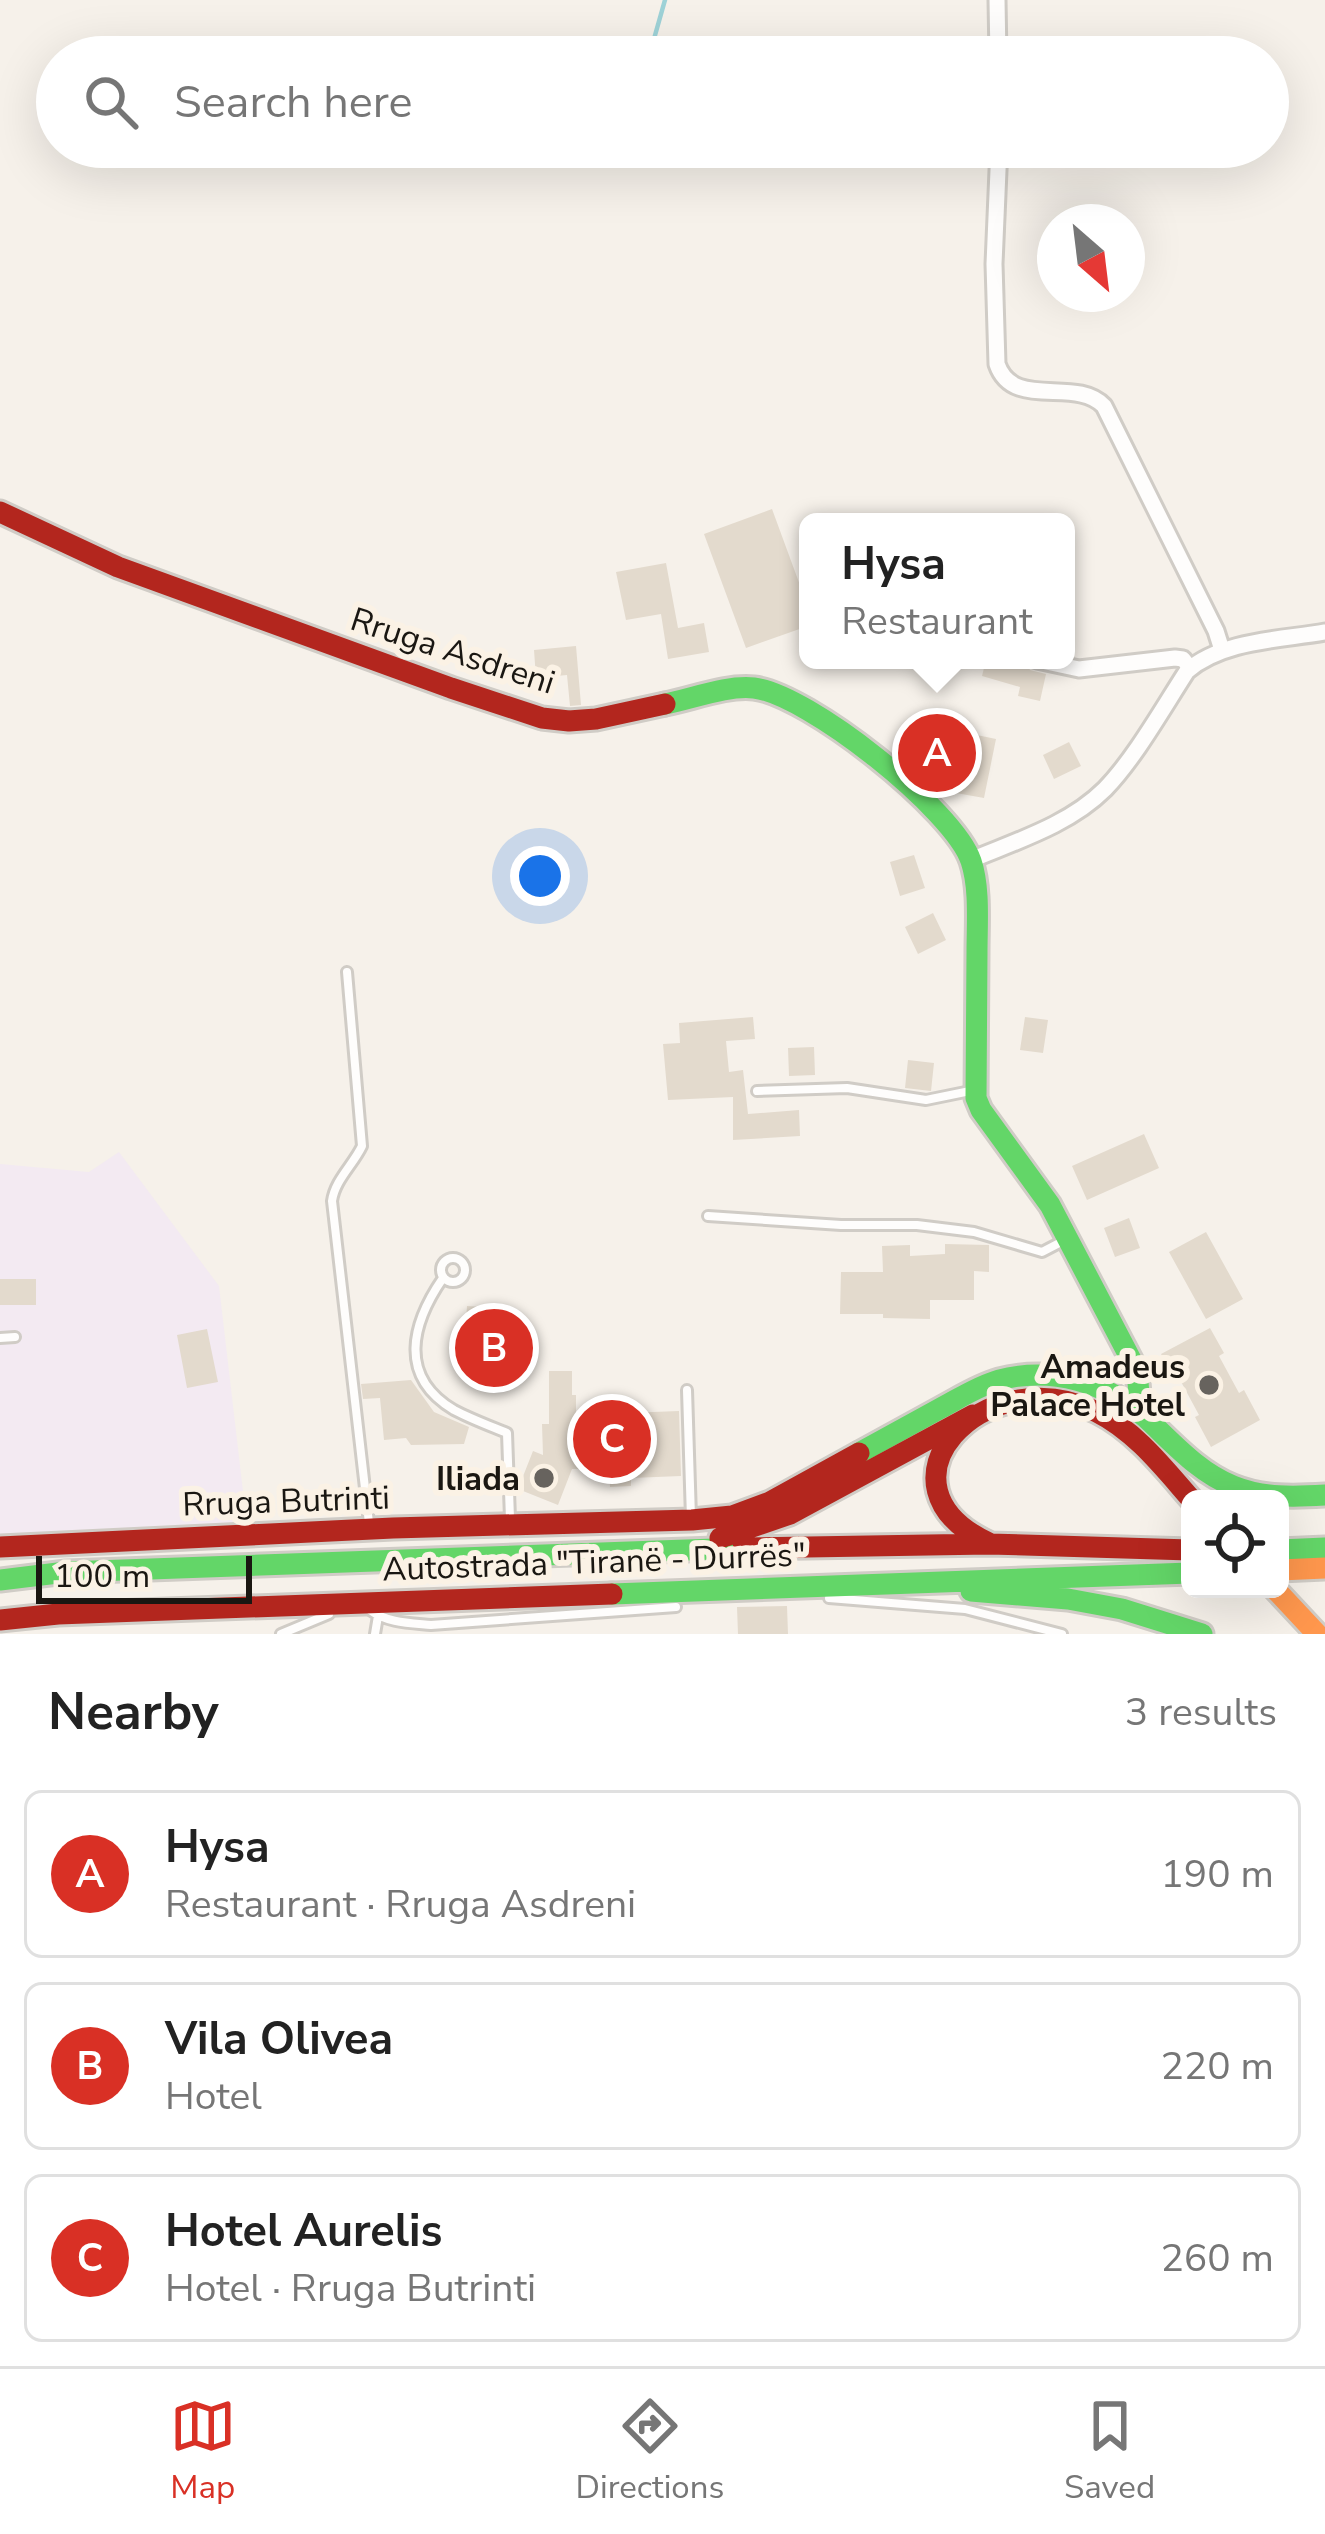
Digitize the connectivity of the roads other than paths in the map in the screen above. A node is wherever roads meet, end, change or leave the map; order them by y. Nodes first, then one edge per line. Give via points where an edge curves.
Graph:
1 (998, 0) edge
2 (998, 36) edge
3 (998, 168) edge
4 (0, 512) edge
5 (1325, 632) edge
6 (1222, 650) junction
7 (1075, 668) edge
8 (1190, 668) junction
9 (970, 860) junction
10 (347, 972) dead end
11 (975, 1090) junction
12 (757, 1091) dead end
13 (708, 1216) dead end
14 (1069, 1238) junction
15 (443, 1277) dead end
16 (15, 1337) dead end
17 (0, 1338) edge
18 (687, 1390) dead end
19 (1131, 1406) junction
20 (974, 1415) junction
21 (1182, 1490) edge
22 (1325, 1496) edge
23 (692, 1520) junction
24 (736, 1524) junction
25 (511, 1525) junction
26 (370, 1529) junction
27 (992, 1544) junction
28 (0, 1547) edge
29 (687, 1548) junction
30 (1325, 1548) edge
31 (1181, 1550) edge
32 (1289, 1550) edge
33 (1325, 1568) edge
34 (1289, 1570) edge
35 (1181, 1573) edge
36 (0, 1580) edge
37 (936, 1583) junction
38 (775, 1587) junction
39 (1283, 1598) edge
40 (359, 1603) junction
41 (676, 1607) dead end
42 (378, 1616) junction
43 (0, 1620) edge
44 (281, 1634) edge
45 (375, 1634) edge
46 (1062, 1634) edge
47 (1202, 1634) edge
48 (1317, 1634) edge

1 - 2 street
3 - 6 street via 1001,376 1025,389 1092,395 1104,406
4 - 9 main road, Rruga Asdreni via 118,566 542,718 596,719 727,691 770,691 837,729 913,788 950,824
5 - 6 street
6 - 8 street
7 - 8 street via 1175,658
8 - 9 street via 1103,791 1048,827
9 - 11 main road, Rruga Asdreni
10 - 26 lane via 362,1146 332,1201
11 - 12 lane via 926,1100 847,1088
11 - 14 main road
13 - 14 lane via 916,1225 1042,1252
14 - 19 main road via 1137,1371
15 - 25 lane via 415,1340 416,1367 452,1409 507,1433
16 - 17 lane
18 - 23 lane
19 - 22 main road via 1202,1470 1235,1487
19 - 24 main road via 1073,1378 1000,1378
20 - 21 main road via 1010,1401 1077,1403 1130,1435
20 - 24 main road via 790,1514
20 - 27 main road via 942,1448 935,1480 956,1522
23 - 24 main road, Rruga Butrinti
23 - 25 main road, Rruga Butrinti
24 - 29 main road
25 - 26 main road, Rruga Butrinti
26 - 28 main road, Rruga Butrinti
27 - 29 main road, Autostrada "Tiranë - Durrës"
27 - 31 main road, Autostrada "Tiranë - Durrës"
29 - 36 main road, Autostrada "Tiranë - Durrës"
30 - 32 main road
33 - 34 main road
35 - 37 main road, Autostrada "Tiranë - Durrës"
37 - 38 main road, Autostrada "Tiranë - Durrës"
37 - 47 main road via 1122,1609
38 - 40 main road, Autostrada "Tiranë - Durrës"
38 - 46 lane via 965,1609
39 - 48 main road
40 - 42 lane
40 - 43 main road, Autostrada "Tiranë - Durrës"
40 - 44 lane
41 - 42 lane via 431,1624
42 - 45 lane

